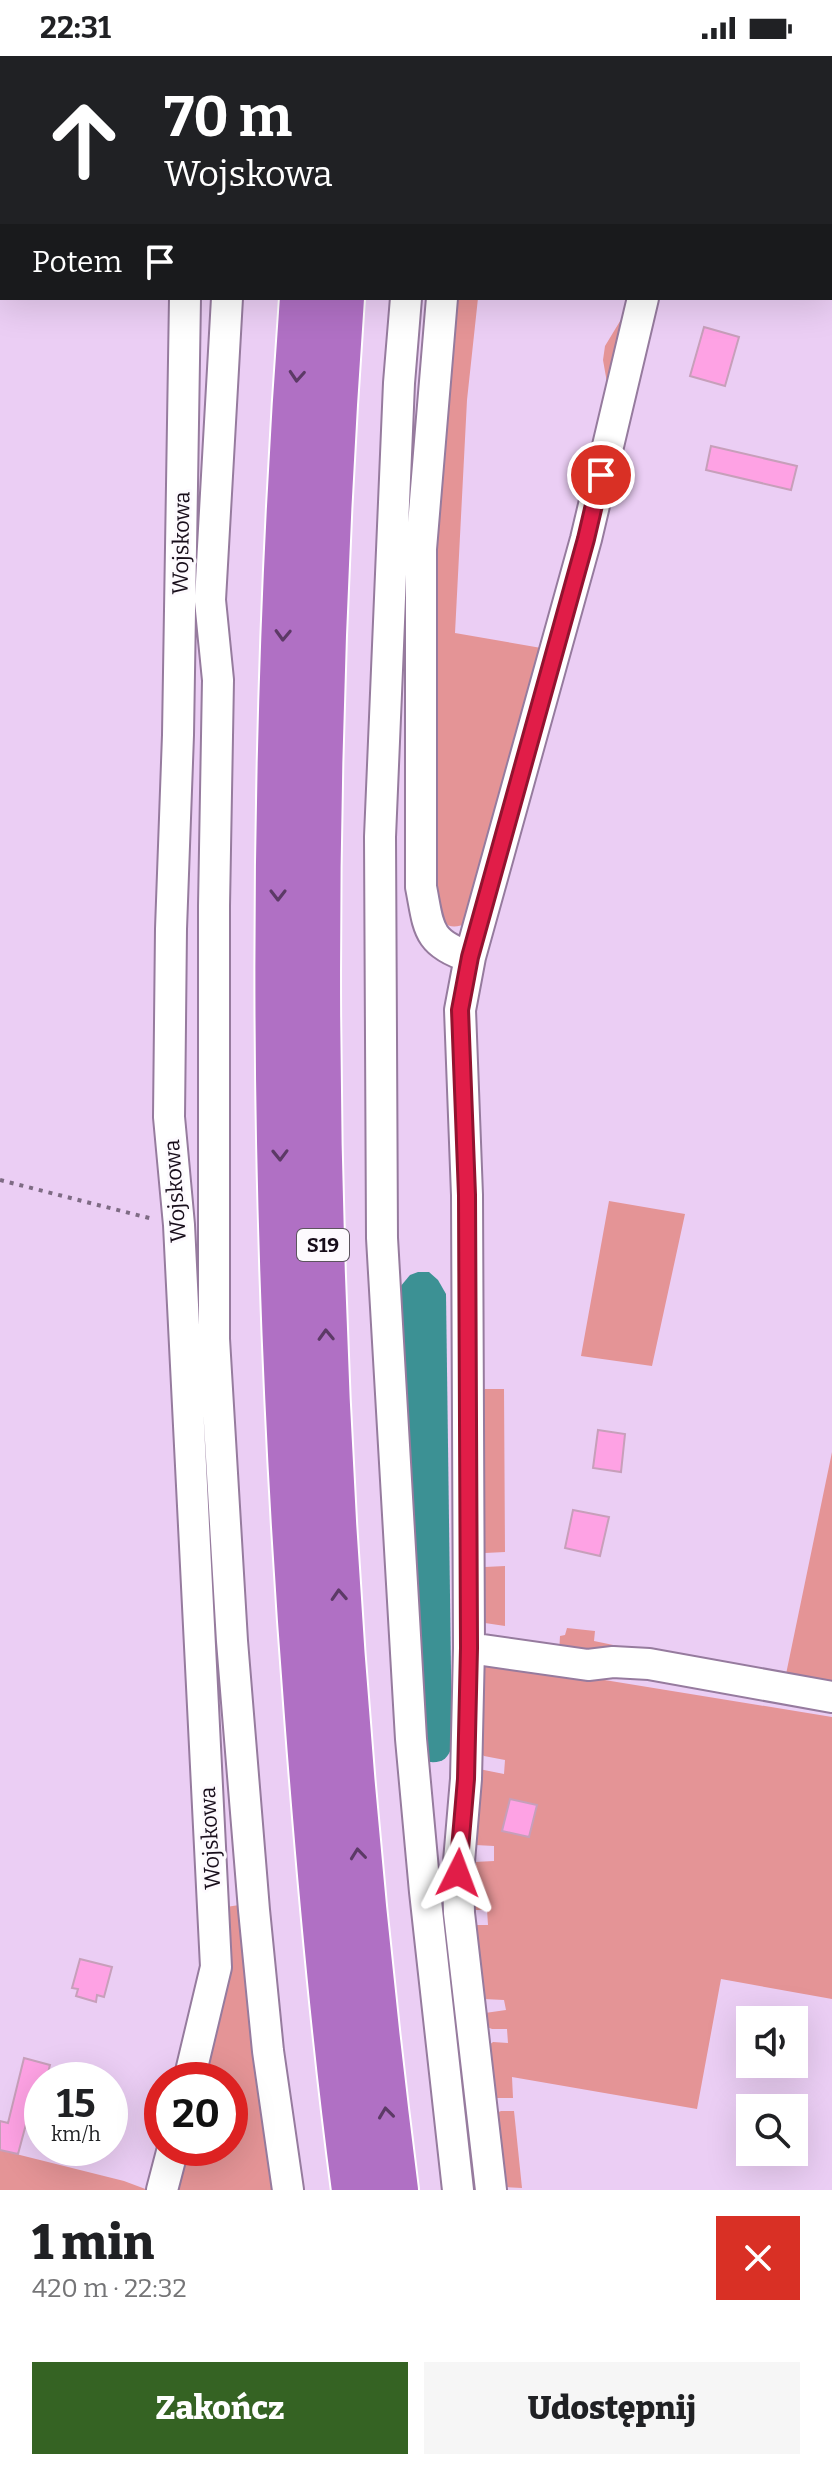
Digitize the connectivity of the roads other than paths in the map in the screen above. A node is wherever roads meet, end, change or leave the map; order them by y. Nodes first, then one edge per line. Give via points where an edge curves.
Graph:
1 (185, 300) edge
2 (227, 300) edge
3 (302, 300) edge
4 (342, 300) edge
5 (406, 300) edge
6 (442, 300) edge
7 (643, 300) edge
8 (470, 957) junction
9 (469, 1648) junction
10 (832, 1697) edge
11 (193, 2062) edge
12 (168, 2166) edge
13 (162, 2190) edge
14 (288, 2190) edge
15 (354, 2190) edge
16 (396, 2190) edge
17 (458, 2190) edge
18 (491, 2190) edge

1 - 11 street, Wojskowa via 169,1117 179,1225 216,1967
2 - 14 street via 210,600 218,680 214,1339 253,1894
3 -> 15 highway, S19 via 284,601 277,1062 304,1686
16 -> 4 highway, S19 via 366,1933 342,1646 318,1074 321,716
5 - 17 street via 380,837 382,1238 412,1754
6 - 8 street via 421,549 421,887 431,932 450,951
7 - 8 street via 586,539
8 - 9 street via 460,1010 467,1195
9 - 10 street via 588,1665 649,1664
9 - 18 street via 459,1913
12 - 13 street

